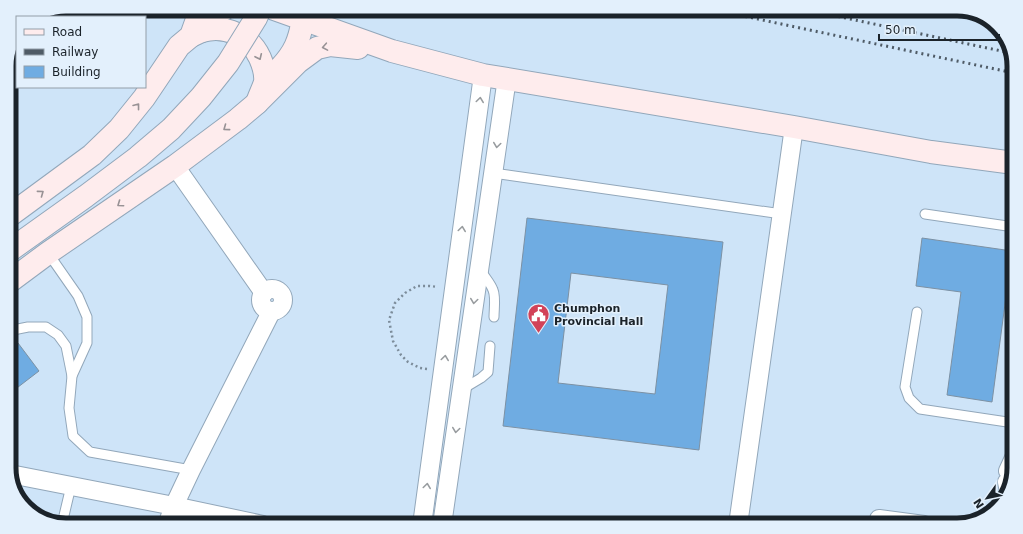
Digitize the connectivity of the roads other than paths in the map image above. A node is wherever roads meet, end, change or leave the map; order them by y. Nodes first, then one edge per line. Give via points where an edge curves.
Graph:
1 (197, 16) edge
2 (215, 16) edge
3 (257, 16) edge
4 (292, 16) edge
5 (303, 20) junction
6 (196, 33) junction
7 (392, 51) junction
8 (483, 75) junction
9 (507, 78) junction
10 (264, 82) junction
11 (257, 103) junction
12 (794, 127) junction
13 (1007, 162) edge
14 (175, 166) junction
15 (493, 173) junction
16 (16, 207) edge
17 (782, 214) junction
18 (925, 214) dead end
19 (1007, 226) edge
20 (16, 246) edge
21 (48, 253) junction
22 (479, 267) junction
23 (16, 277) edge
24 (917, 312) dead end
25 (494, 317) dead end
26 (16, 329) edge
27 (490, 346) dead end
28 (72, 376) junction
29 (440, 393) junction
30 (460, 396) junction
31 (1007, 422) edge
32 (191, 470) junction
33 (17, 475) edge
34 (71, 486) junction
35 (174, 506) junction
36 (63, 518) edge
37 (170, 518) edge
38 (211, 518) edge
39 (423, 518) edge
40 (443, 518) edge
41 (739, 518) edge

1 - 6 main road
2 - 6 main road
3 - 20 main road, bridge via 228,63 171,129 126,166
4 - 5 main road
5 - 7 main road
5 - 10 main road via 294,50
6 -> 10 main road via 222,29 234,32 245,39 256,50 263,65
16 -> 6 main road via 92,155 119,129 144,98 179,46
7 - 8 main road
7 -> 11 main road via 330,45 317,48 298,62
8 - 9 main road
29 -> 8 street
9 - 12 main road
9 -> 15 street
10 - 11 main road
11 -> 14 main road
12 - 13 main road via 931,152
12 - 17 street
14 -> 21 main road
14 - 32 street via 264,293 268,290 279,291 283,299 282,306 270,312
15 - 17 lane
15 - 22 street
17 - 41 street
18 - 19 lane
21 - 23 main road
21 - 28 lane via 78,296 87,317 87,343
22 - 25 lane via 494,291
22 -> 30 street
24 - 31 lane via 905,387 908,398 920,409
26 - 28 lane via 46,327 58,335 66,346
27 - 30 lane via 488,372 466,388
28 - 32 lane via 69,408 73,436 90,452
29 - 30 street
39 -> 29 street
30 -> 40 street
32 - 35 street
33 - 34 street
34 - 35 street
34 - 36 lane
35 - 37 street
35 - 38 street

